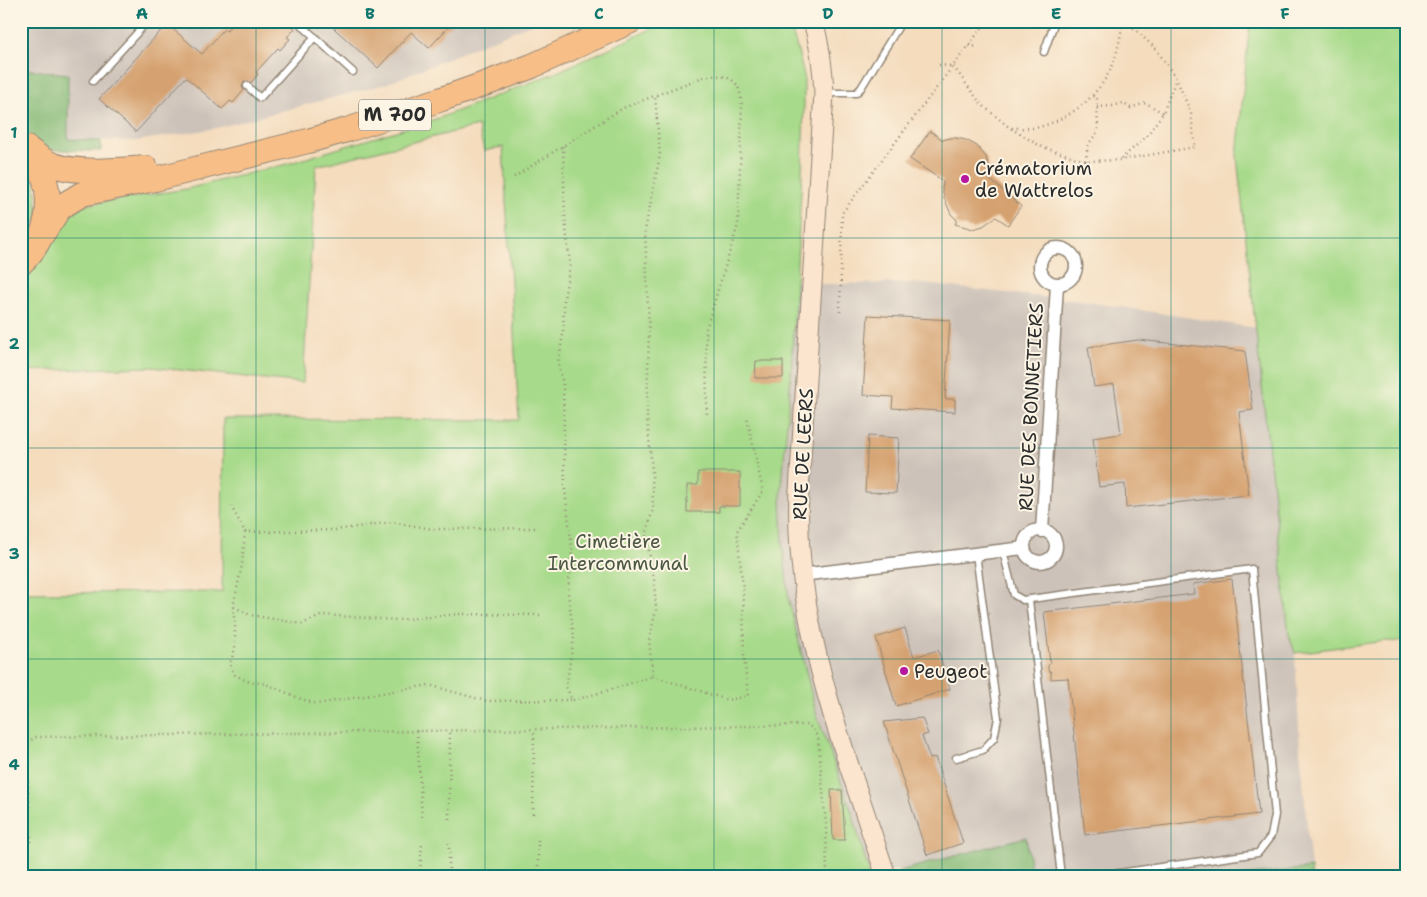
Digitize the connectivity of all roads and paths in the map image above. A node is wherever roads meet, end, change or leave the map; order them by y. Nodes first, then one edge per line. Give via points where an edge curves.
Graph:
1 (148, 21) edge
2 (297, 21) edge
3 (631, 21) edge
4 (902, 21) edge
5 (987, 21) edge
6 (1055, 21) edge
7 (1124, 21) edge
8 (816, 22) edge
9 (315, 37) junction
10 (968, 46) junction
11 (980, 47) dead end
12 (1044, 52) dead end
13 (940, 65) dead end
14 (953, 66) junction
15 (353, 72) dead end
16 (1176, 78) junction
17 (93, 81) dead end
18 (246, 86) dead end
19 (824, 92) junction
20 (654, 96) junction
21 (1092, 96) junction
22 (1097, 107) junction
23 (1163, 113) junction
24 (1010, 128) junction
25 (24, 145) edge
26 (563, 146) junction
27 (255, 154) junction
28 (1086, 160) junction
29 (1120, 160) junction
30 (514, 177) dead end
31 (43, 233) junction
32 (21, 263) edge
33 (1057, 285) dead end
34 (840, 312) dead end
35 (707, 417) dead end
36 (747, 417) dead end
37 (231, 506) dead end
38 (534, 528) dead end
39 (1042, 531) junction
40 (245, 532) junction
41 (1024, 548) junction
42 (1003, 551) junction
43 (976, 554) junction
44 (802, 575) junction
45 (1029, 600) junction
46 (233, 607) junction
47 (540, 615) dead end
48 (653, 676) junction
49 (572, 700) junction
50 (534, 729) junction
51 (450, 730) junction
52 (417, 731) junction
53 (956, 758) dead end
54 (533, 814) dead end
55 (448, 819) dead end
56 (422, 820) dead end
57 (538, 840) dead end
58 (31, 842) dead end
59 (422, 843) dead end
60 (449, 843) dead end
61 (420, 876) edge
62 (449, 876) edge
63 (538, 876) edge
64 (827, 876) edge
65 (886, 876) edge
66 (1061, 876) edge
67 (1098, 876) edge

1 - 17 lane
2 - 9 lane
3 - 27 highway, M 700 via 532,66 442,99 339,132
4 - 19 lane via 856,93
5 - 10 path
6 - 12 lane
7 - 16 path via 1156,48
7 - 21 path via 1109,73
8 - 19 street, RUE DE LEERS
9 - 15 lane
9 - 18 lane via 260,98
10 - 11 path
10 - 14 path
13 - 14 path
14 - 24 path via 981,104
14 - 34 path via 842,212
16 - 23 path
16 - 29 path via 1191,113 1195,147
19 - 44 street, RUE DE LEERS via 798,507
20 - 26 path via 623,108
20 - 35 path via 716,75 730,79 738,86 742,105 738,225 706,329
20 - 48 path via 660,155 646,231 650,330 647,416 653,509 646,535 656,610 650,641
21 - 22 path via 1097,98
21 - 24 path via 1064,117 1038,127
22 - 23 path via 1123,103 1130,108 1146,103
22 - 28 path via 1098,131 1088,145
23 - 29 path via 1146,137
24 - 28 path via 1042,147
25 - 27 highway, M 700 via 53,165 94,170 166,166
25 - 31 highway via 39,164 47,188 48,208
26 - 30 path
26 - 49 path via 570,265 558,363 563,384 566,490 572,549 568,593 574,637 566,687
27 - 31 highway, M 700 via 82,194 60,209
28 - 29 path
31 - 32 highway
33 - 39 street, RUE DES BONNETIERS
36 - 48 path via 764,491 737,531 748,696 728,700
37 - 40 path
38 - 40 path via 433,529 392,522 335,530
39 - 41 street via 1029,535
39 - 41 street via 1048,532 1054,540 1055,551 1048,559 1033,560
40 - 46 path
41 - 42 street
42 - 43 street
42 - 45 lane via 1014,595
43 - 44 street
43 - 53 lane via 998,718 994,738 983,750
44 - 65 street, RUE DE LEERS via 822,679
45 - 66 lane
45 - 67 lane via 1252,569 1275,815 1271,836 1258,853
46 - 47 path via 250,615 302,624 323,615 397,620 459,614
46 - 49 path via 235,649 230,663 235,674 317,704 429,685 486,701
48 - 49 path
50 - 51 path
50 - 54 path
50 - 64 path via 808,725 818,738
51 - 52 path
51 - 55 path
52 - 56 path
52 - 58 path via 35,737 26,744
57 - 63 path
59 - 61 path
60 - 62 path

